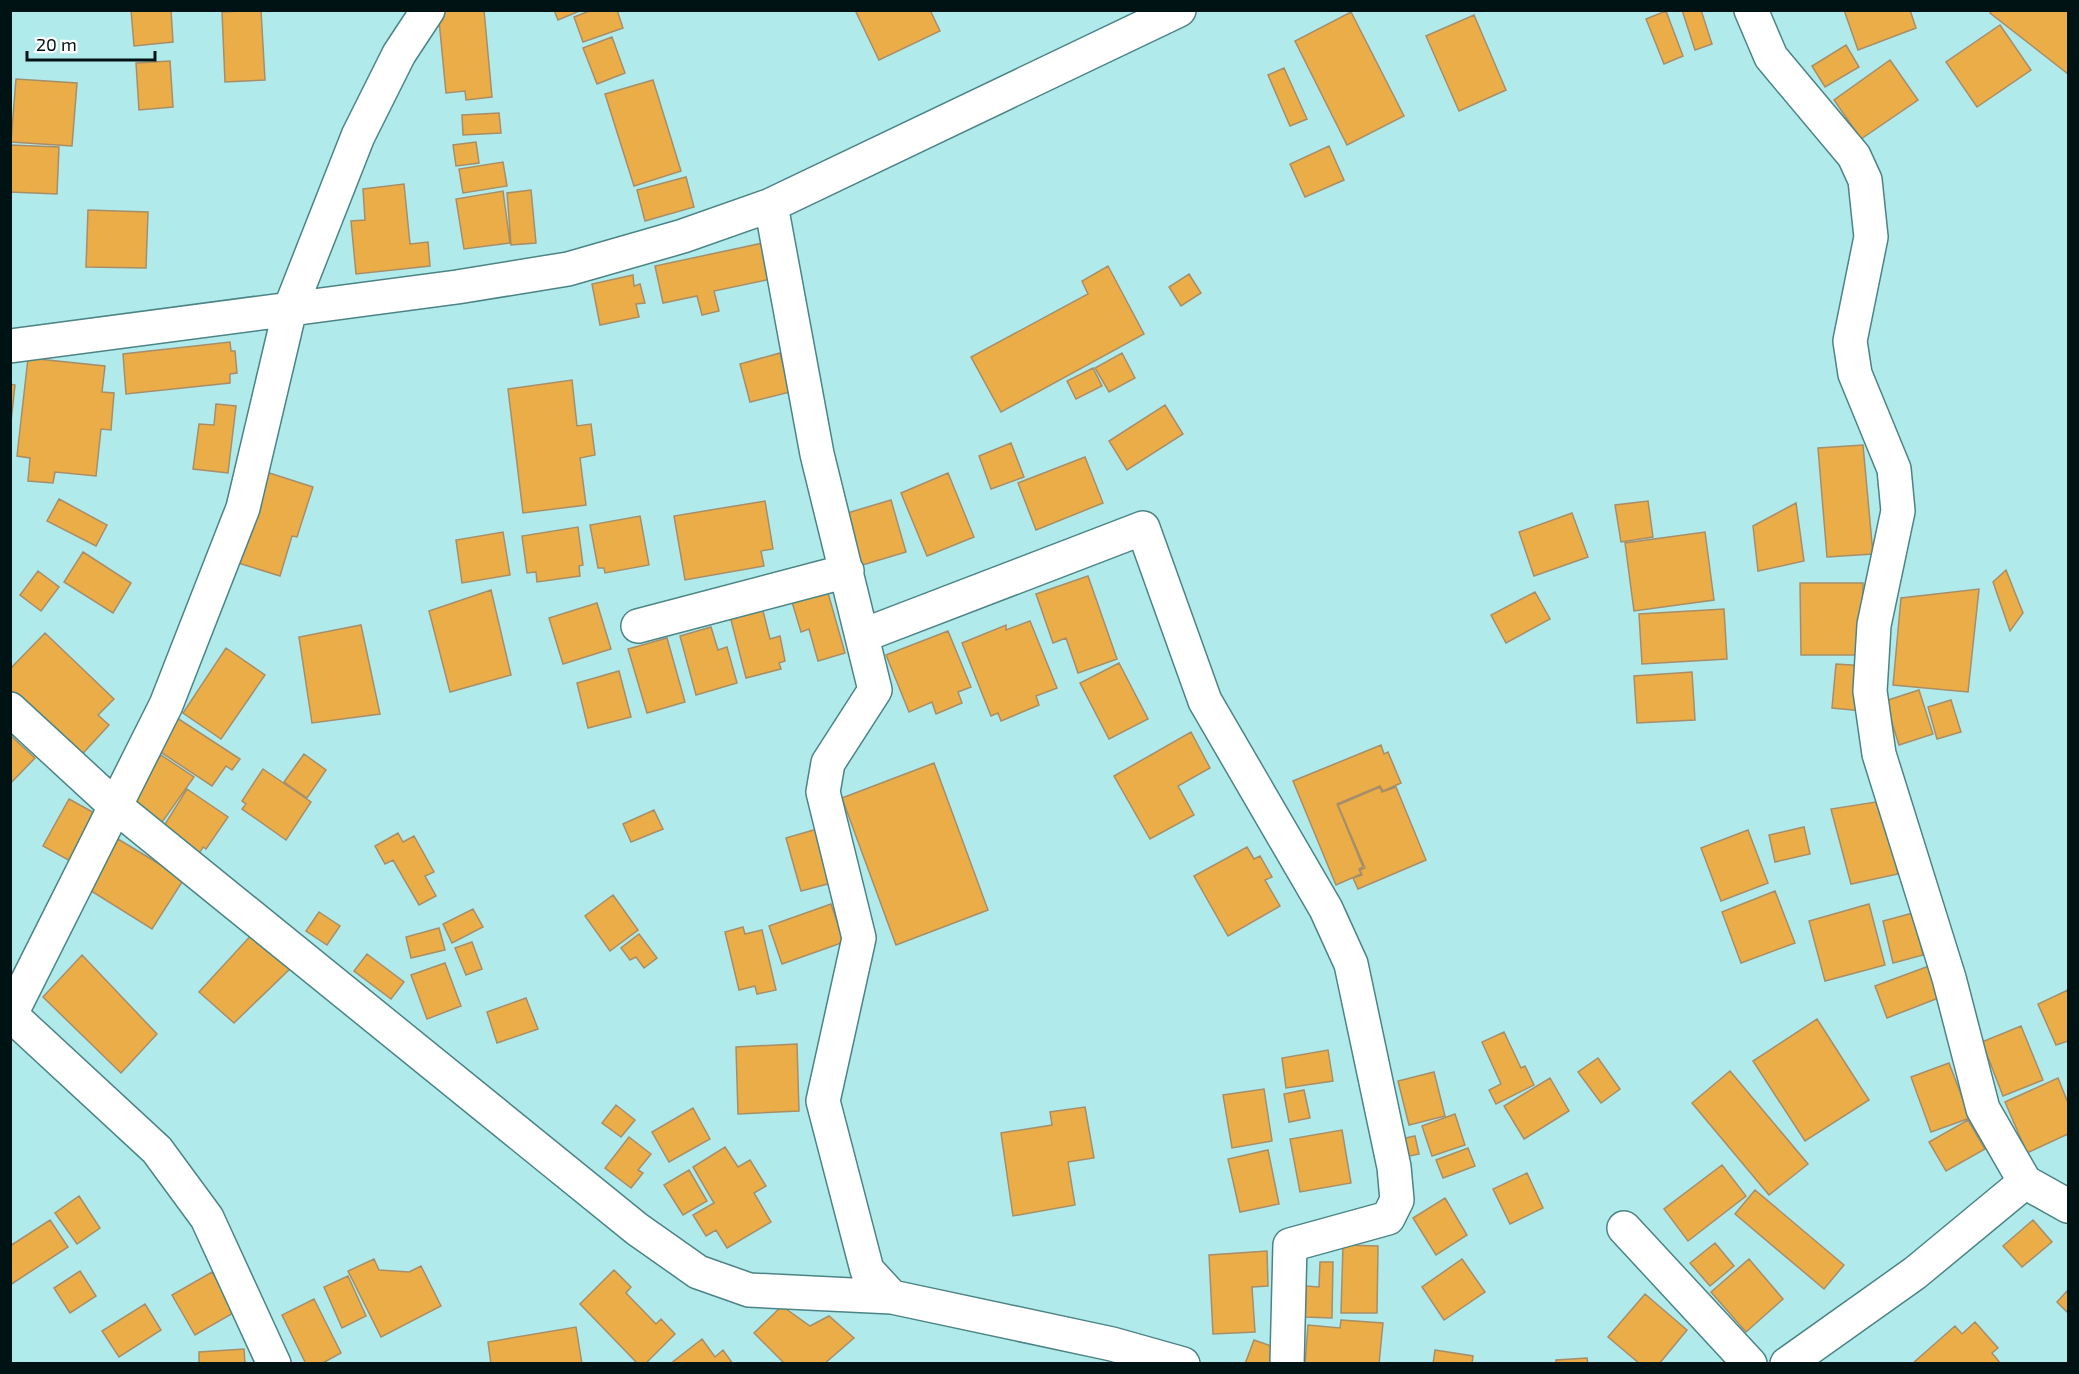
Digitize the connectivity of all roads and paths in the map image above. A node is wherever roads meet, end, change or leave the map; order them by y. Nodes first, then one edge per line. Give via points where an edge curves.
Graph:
1 (428, 10) edge
2 (1179, 10) edge
3 (1751, 10) edge
4 (771, 205) junction
5 (290, 309) junction
6 (10, 346) edge
7 (847, 572) junction
8 (638, 626) dead end
9 (864, 635) junction
10 (10, 709) edge
11 (114, 805) junction
12 (11, 1015) edge
13 (2025, 1182) junction
14 (2068, 1206) edge
15 (1624, 1228) dead end
16 (892, 1297) junction
17 (1112, 1344) junction
18 (274, 1364) edge
19 (1085, 1364) edge
20 (1183, 1364) edge
21 (1287, 1364) edge
22 (1750, 1364) edge
23 (1787, 1364) edge

1 - 5 street via 399,54 358,136
2 - 4 street
3 - 13 street via 1771,57 1854,156 1865,180 1871,237 1850,341 1855,374 1894,469 1898,511 1874,625 1870,691 1879,754 1949,978 1983,1109
4 - 5 street via 683,236 568,269
4 - 7 street via 817,454
5 - 6 street
5 - 11 street via 243,508 166,705
7 - 8 street
7 - 9 street
9 - 16 street via 875,690 828,763 823,792 859,938 823,1101 867,1270
9 - 21 street via 1143,528 1205,701 1326,909 1352,964 1394,1167 1397,1200 1388,1218 1290,1245
10 - 11 street
11 - 12 street
11 - 16 street via 637,1229 698,1272 749,1290
12 - 18 street via 157,1150 207,1218
13 - 14 street
13 - 23 street via 1915,1273
15 - 22 street
16 - 17 street
17 - 19 street
17 - 20 street

